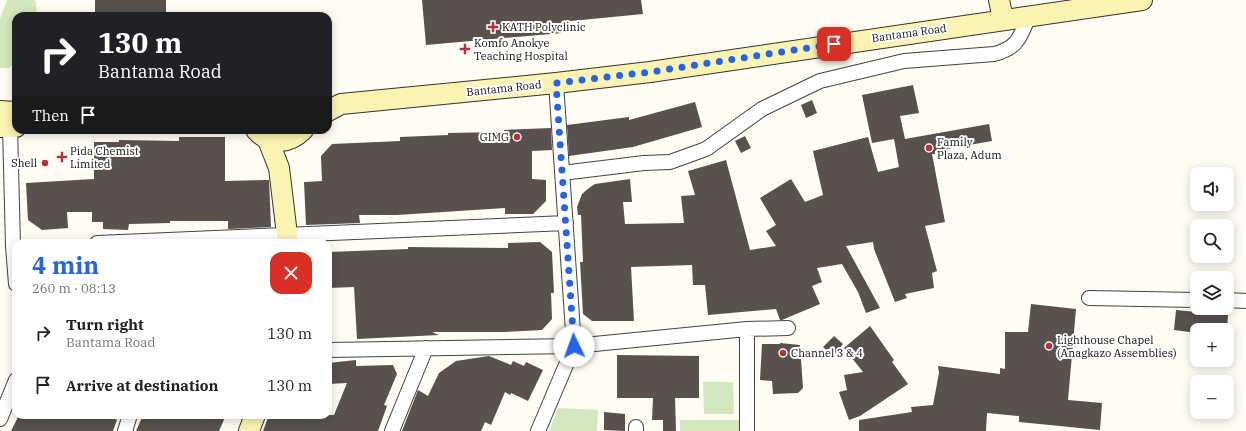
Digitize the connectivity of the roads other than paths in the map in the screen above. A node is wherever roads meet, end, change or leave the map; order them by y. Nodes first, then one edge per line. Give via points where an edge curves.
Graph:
1 (999, 0) edge
2 (1142, 0) edge
3 (1077, 4) edge
4 (1029, 16) junction
5 (1003, 20) junction
6 (556, 83) junction
7 (332, 105) edge
8 (8, 121) edge
9 (298, 134) edge
10 (299, 134) edge
11 (262, 136) edge
12 (279, 168) junction
13 (562, 173) junction
14 (566, 223) junction
15 (14, 239) edge
16 (288, 239) edge
17 (1089, 298) dead end
18 (1190, 300) edge
19 (1234, 300) edge
20 (1246, 301) edge
21 (788, 328) dead end
22 (747, 329) junction
23 (574, 346) junction
24 (426, 348) junction
25 (332, 350) edge
26 (12, 390) edge
27 (0, 419) edge
28 (129, 419) edge
29 (254, 419) edge
30 (125, 431) edge
31 (249, 431) edge
32 (392, 431) edge
33 (538, 431) edge
34 (747, 431) edge

1 - 5 main road
2 - 3 main road, Bantama Road
3 - 4 main road, Bantama Road
4 - 5 main road, Bantama Road
4 - 13 street via 1020,36 1008,51 904,61 820,81 762,108 706,149 670,162
5 - 6 main road, Bantama Road via 650,72
6 - 7 main road, Bantama Road
6 - 13 street
8 - 15 street
9 - 11 main road via 288,141 278,142
10 - 12 main road
11 - 12 main road
12 - 16 main road
13 - 14 street
14 - 16 street
14 - 23 street
17 - 18 street
19 - 20 street
21 - 22 street
22 - 23 street
22 - 34 street
23 - 24 street
23 - 33 street
24 - 25 street
24 - 32 street
26 - 27 street
28 - 30 street
29 - 31 main road

